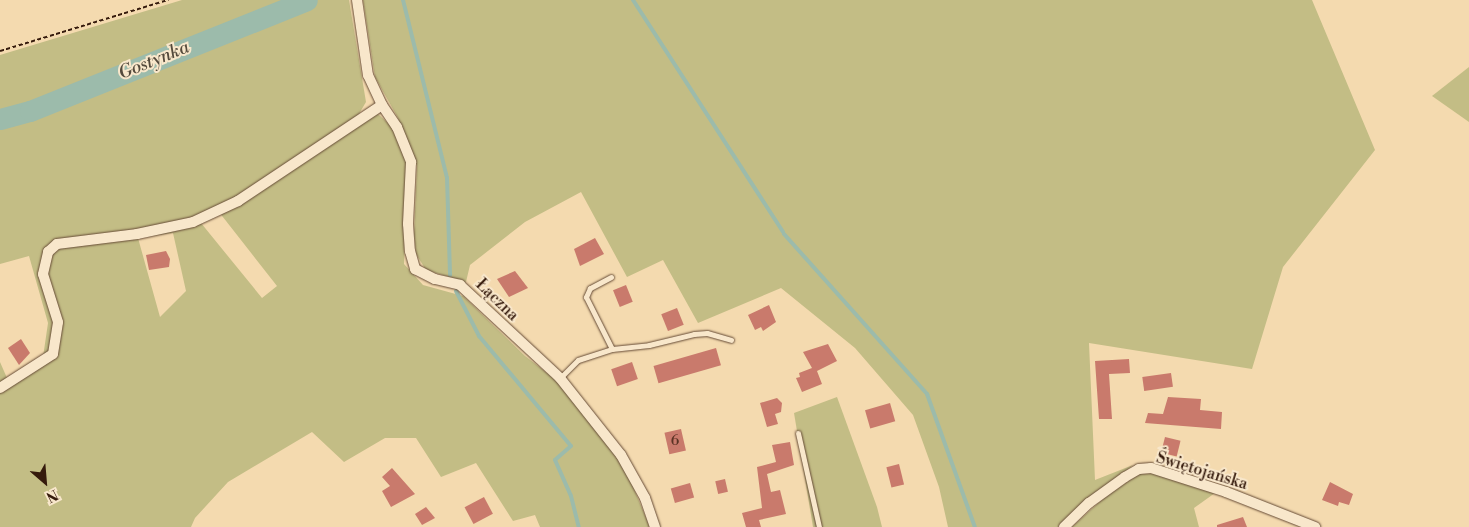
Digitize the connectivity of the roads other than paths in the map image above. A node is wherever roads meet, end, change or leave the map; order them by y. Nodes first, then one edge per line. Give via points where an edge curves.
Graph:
1 (357, 0) edge
2 (382, 105) junction
3 (611, 277) dead end
4 (731, 340) dead end
5 (612, 349) junction
6 (560, 378) junction
7 (0, 388) edge
8 (798, 433) dead end
9 (655, 527) edge
10 (819, 527) edge
11 (1064, 527) edge
12 (1315, 527) edge

1 - 2 street, Łączna via 368,75
2 - 6 street, Łączna via 397,127 411,162 408,224 415,269 435,279 460,285
2 - 7 street via 238,201 193,222 137,234 57,244 48,252 43,274 58,322 53,354
3 - 5 lane via 590,288 586,297
4 - 5 lane via 707,333
5 - 6 lane via 578,360
6 - 9 street, Łączna via 621,455 645,498
8 - 10 lane
11 - 12 street, Świętojańska via 1089,502 1139,469 1151,468 1226,492

